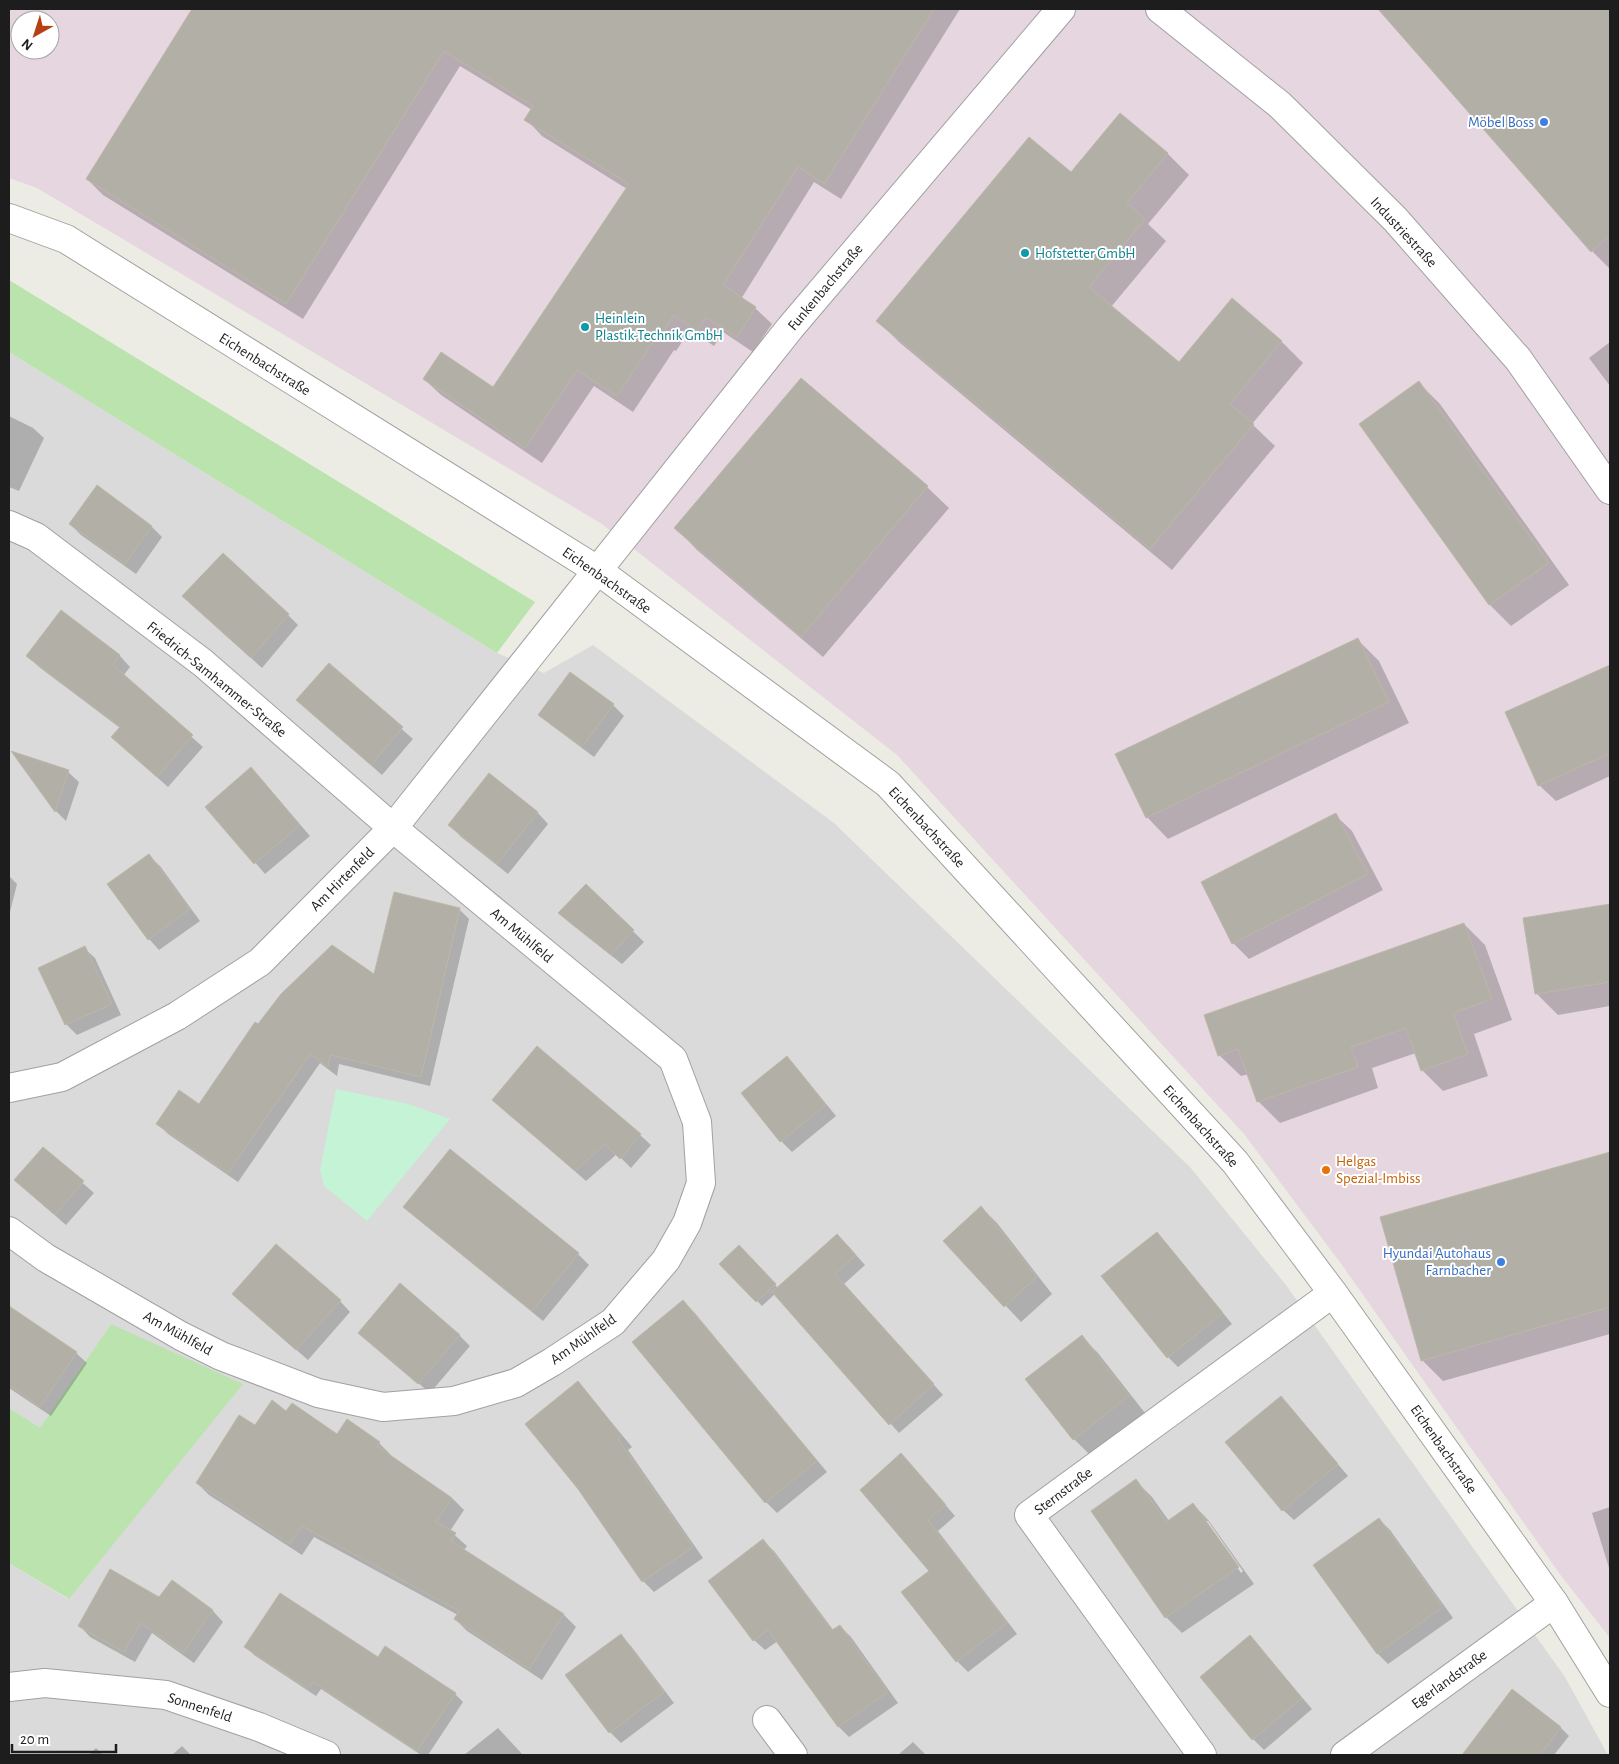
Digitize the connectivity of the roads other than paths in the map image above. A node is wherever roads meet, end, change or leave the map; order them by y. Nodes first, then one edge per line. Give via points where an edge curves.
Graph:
1 (1061, 9) edge
2 (1160, 9) edge
3 (9, 218) edge
4 (1610, 490) edge
5 (9, 525) edge
6 (596, 570) junction
7 (393, 828) junction
8 (9, 1088) edge
9 (9, 1231) edge
10 (1333, 1293) junction
11 (1554, 1603) junction
12 (9, 1687) edge
13 (1610, 1693) edge
14 (767, 1720) dead end
15 (326, 1755) edge
16 (793, 1755) edge
17 (1202, 1755) edge
18 (1345, 1755) edge

1 - 6 street, Funkenbachstraße via 790,328
2 - 4 street, Industriestraße via 1280,105 1395,219 1518,358
3 - 6 street, Eichenbachstraße via 66,239
5 - 7 street, Friedrich-Samhammer-Straße via 36,537 203,663
6 - 7 street, Am Hirtenfeld
6 - 10 street, Eichenbachstraße via 888,784 1235,1162
7 - 8 street, Am Hirtenfeld via 260,962 177,1016 62,1077
7 - 9 street, Am Mühlfeld via 673,1059 698,1122 701,1183 687,1223 666,1260 613,1322 516,1383 454,1401 383,1406 318,1393 221,1356 46,1258
10 - 11 street, Eichenbachstraße
10 - 17 street, Sternstraße via 1029,1515
11 - 13 street, Eichenbachstraße
11 - 18 street, Egerlandstraße
12 - 15 street, Sonnenfeld via 45,1683 166,1695 259,1727
14 - 16 street

